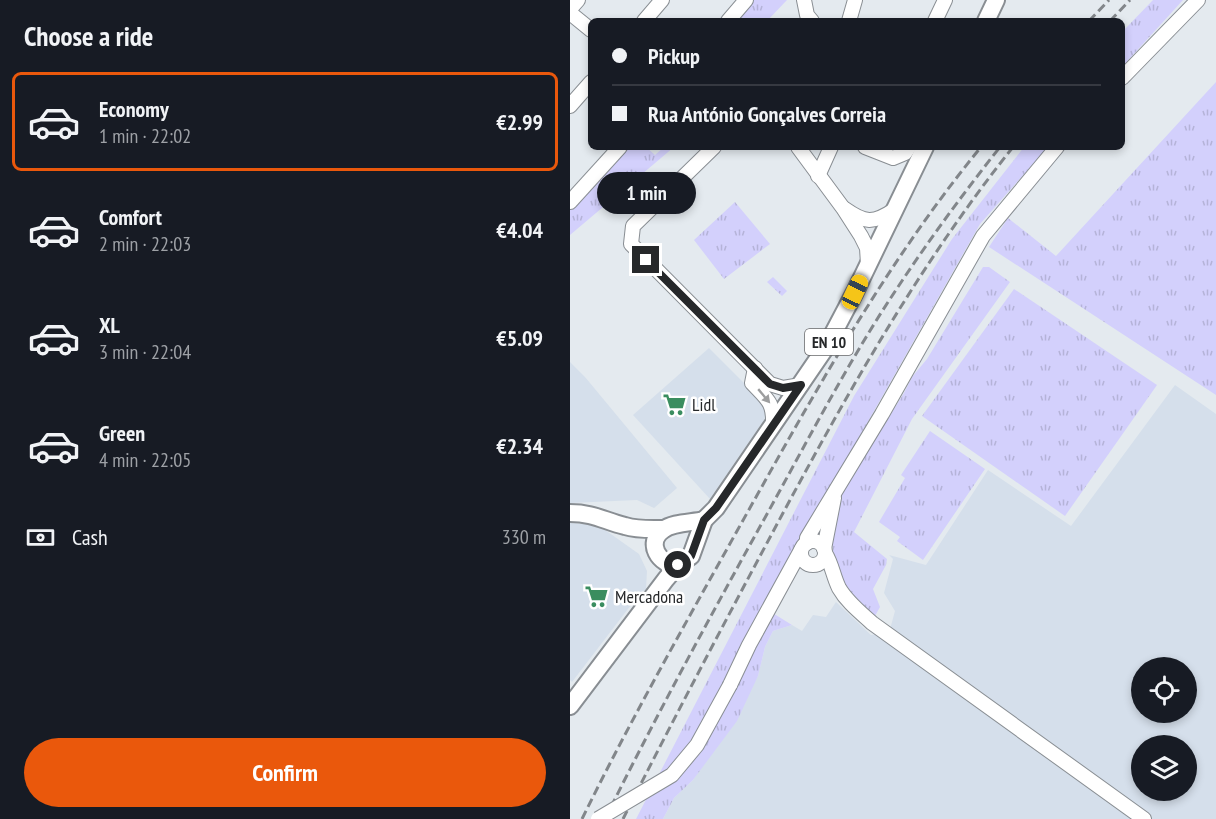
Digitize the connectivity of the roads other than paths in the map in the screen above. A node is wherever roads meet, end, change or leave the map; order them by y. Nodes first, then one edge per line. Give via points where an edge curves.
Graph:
1 (578, 0) edge
2 (662, 0) edge
3 (746, 0) edge
4 (804, 0) edge
5 (855, 0) edge
6 (945, 0) edge
7 (996, 0) edge
8 (1198, 0) edge
9 (570, 11) edge
10 (647, 18) edge
11 (731, 18) edge
12 (810, 18) edge
13 (850, 18) edge
14 (936, 18) edge
15 (987, 18) edge
16 (588, 27) edge
17 (1125, 75) edge
18 (588, 85) edge
19 (570, 106) edge
20 (617, 150) edge
21 (711, 150) edge
22 (800, 150) edge
23 (830, 150) edge
24 (873, 150) edge
25 (907, 150) edge
26 (924, 150) edge
27 (1055, 150) edge
28 (819, 176) junction
29 (570, 202) edge
30 (843, 208) junction
31 (894, 210) junction
32 (868, 265) junction
33 (755, 368) junction
34 (801, 385) junction
35 (773, 425) junction
36 (834, 492) junction
37 (570, 513) edge
38 (704, 520) junction
39 (623, 526) junction
40 (668, 527) junction
41 (804, 546) junction
42 (694, 547) junction
43 (657, 555) junction
44 (819, 557) junction
45 (678, 565) junction
46 (786, 579) junction
47 (654, 594) junction
48 (587, 685) junction
49 (570, 706) edge
50 (570, 716) edge
51 (598, 819) edge
52 (1144, 819) edge

1 - 9 street
2 - 10 street
3 - 11 street
4 - 12 street
5 - 13 street
6 - 14 street
7 - 15 main road
8 - 17 street
9 - 16 street
18 - 19 street
20 - 29 street
21 - 33 street via 633,225 631,244
22 - 28 street
23 - 28 street
24 - 25 street via 893,158
26 - 31 main road, EN 10
27 - 36 street via 983,236
28 - 30 street
30 - 31 street via 872,221
30 - 32 street via 867,248
31 - 32 main road, EN 10
32 - 34 main road, EN 10 via 841,321
33 - 34 street via 776,387
33 -> 35 street via 752,383 769,400
34 - 35 main road, EN 10
35 - 38 main road, EN 10
36 - 41 street
36 - 44 street via 833,510
37 - 39 main road via 602,517
38 - 40 main road
38 - 42 main road, EN 10
39 - 40 main road via 641,530
39 - 43 main road
40 - 42 main road via 682,527
40 - 43 main road, EN 10 via 655,542
41 - 44 street via 802,558
41 - 44 street via 814,541 822,545
41 - 46 street
42 - 45 main road, EN 10 via 691,556
43 - 45 main road via 667,564
43 - 47 main road, EN 10 via 659,582
44 - 46 street
44 - 52 street via 851,604 872,623
45 - 47 main road, EN 10
46 - 51 street, bridge via 697,745 672,775
47 - 48 main road, EN 10
48 - 49 main road, EN 10
48 - 50 main road, EN 10

